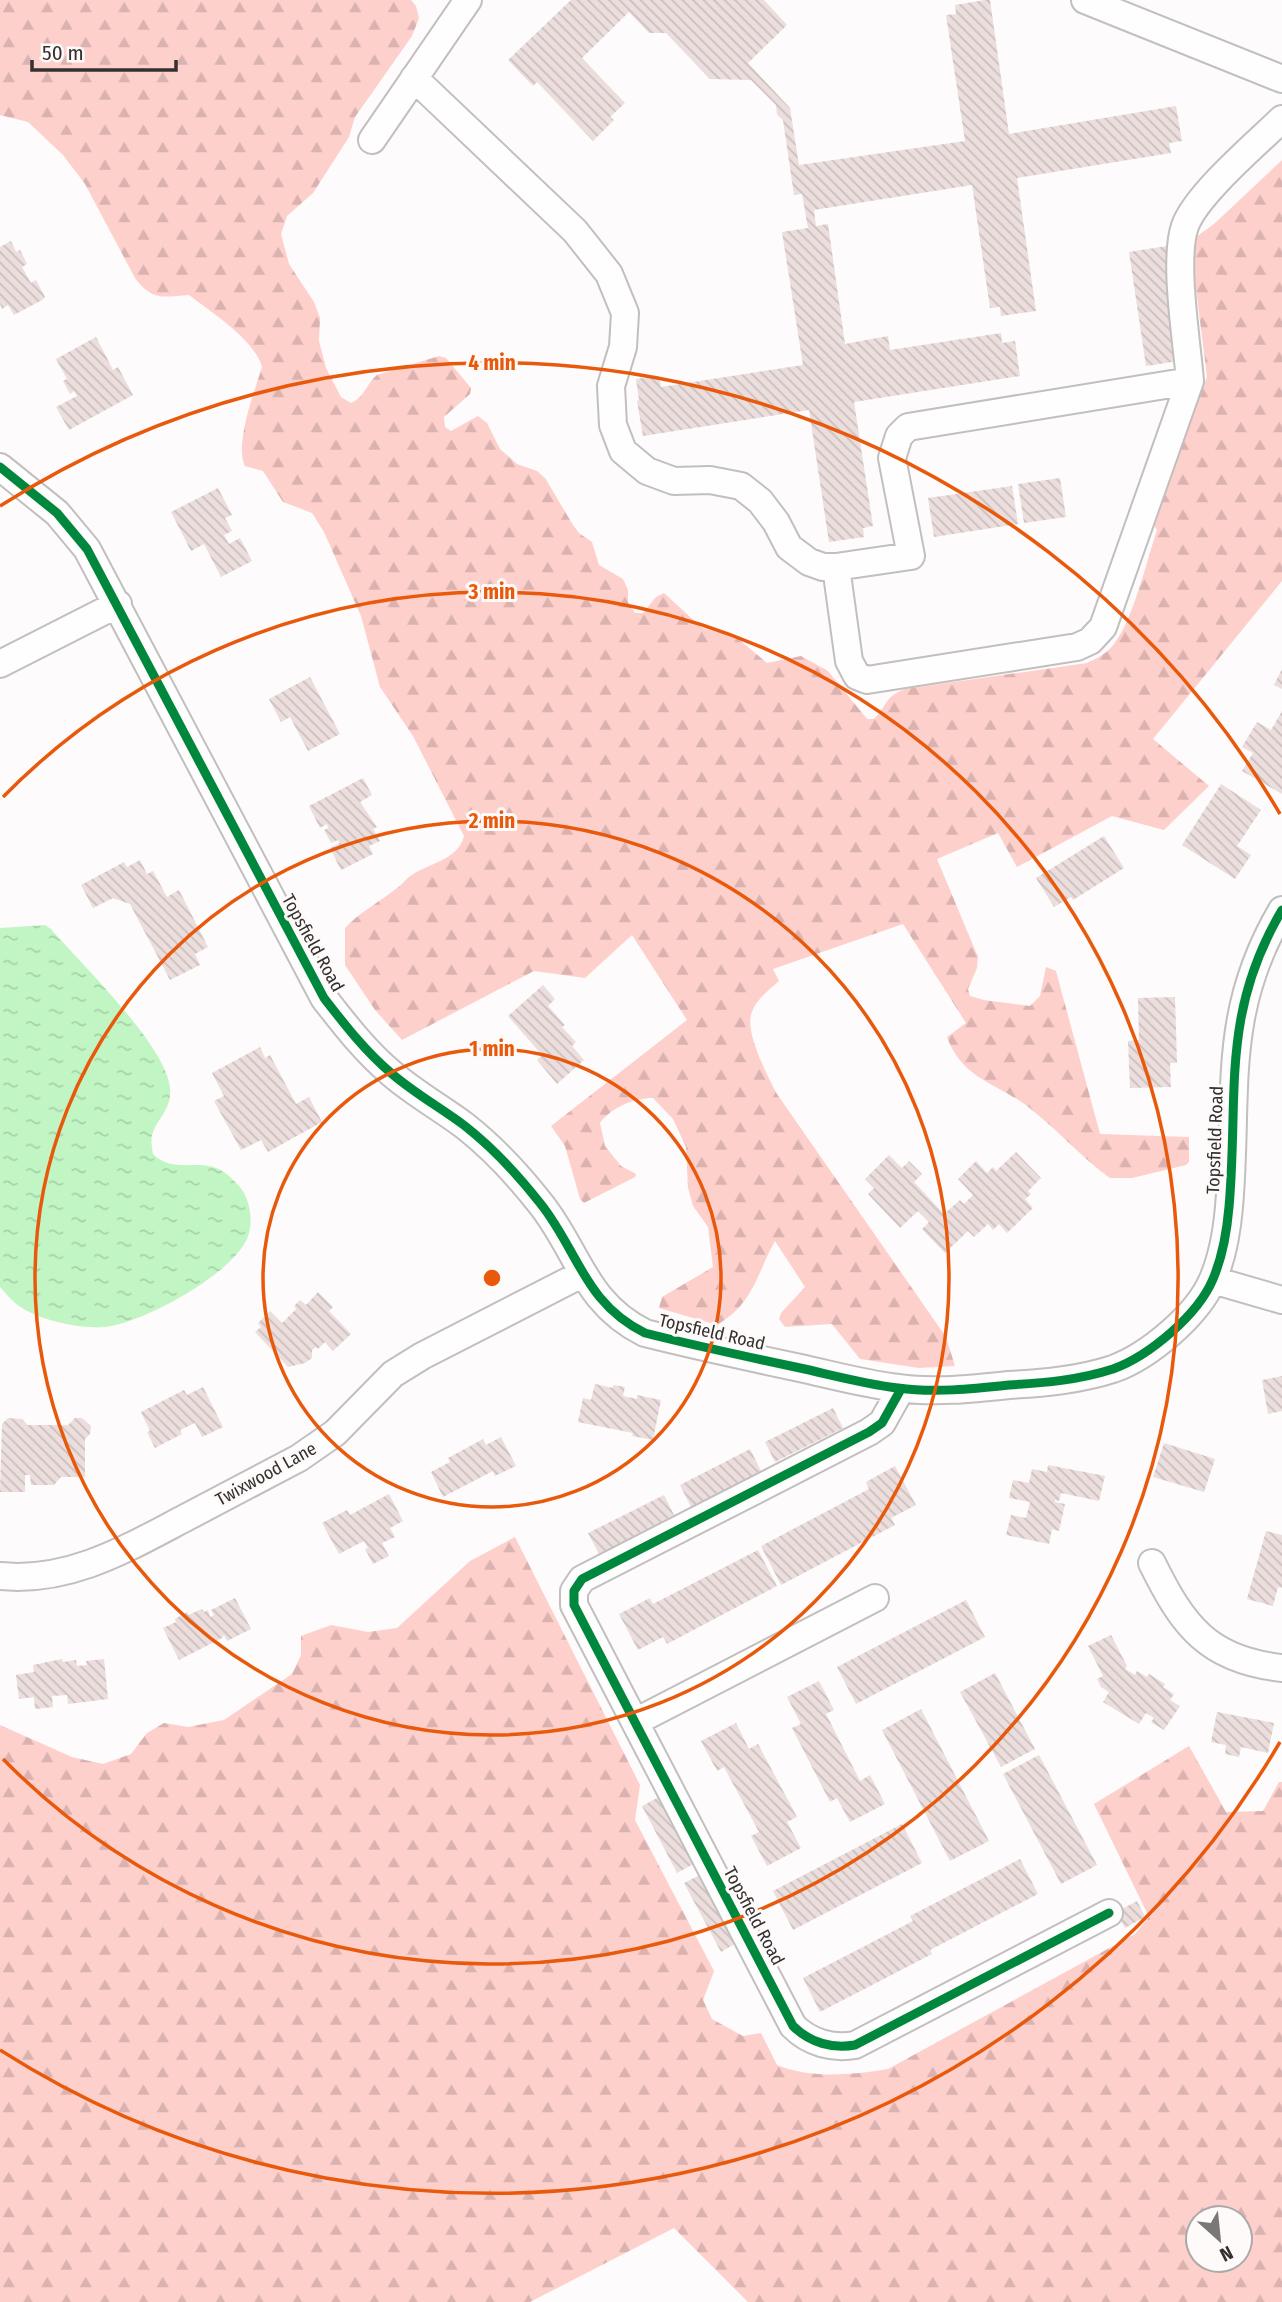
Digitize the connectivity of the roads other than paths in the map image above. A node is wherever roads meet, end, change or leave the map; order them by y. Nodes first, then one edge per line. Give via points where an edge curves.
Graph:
1 (1085, 0) edge
2 (458, 4) edge
3 (414, 78) junction
4 (1282, 79) edge
5 (1282, 119) edge
6 (372, 140) dead end
7 (1190, 381) junction
8 (0, 467) edge
9 (836, 568) junction
10 (118, 604) junction
11 (0, 664) edge
12 (1282, 910) edge
13 (582, 1274) junction
14 (1213, 1280) junction
15 (1282, 1300) edge
16 (901, 1388) junction
17 (1152, 1563) dead end
18 (0, 1576) edge
19 (875, 1598) dead end
20 (1282, 1668) edge
21 (635, 1722) junction
22 (1109, 1913) dead end

1 - 4 street
2 - 3 street
3 - 6 street
3 - 9 street via 575,231 609,274 625,313 611,386 613,425 623,451 647,471 674,481 710,480 741,486 768,512 789,547 809,562
5 - 7 street via 1207,192 1185,225 1180,258
7 - 9 street via 908,427 899,436 892,458 911,556
7 - 9 street via 1103,627 1077,648 867,680 857,676 849,661
8 - 10 street, Topsfield Road via 74,531
10 - 11 street
10 - 13 street, Topsfield Road via 324,998 389,1071 485,1143 524,1184 554,1223
12 - 14 street, Topsfield Road via 1251,973 1238,1027 1229,1208
13 - 16 street, Topsfield Road via 611,1310 645,1333
13 - 18 street, Twixwood Lane via 422,1356 393,1374 335,1433 299,1458 131,1547 55,1575
14 - 15 street
14 - 16 street, Topsfield Road via 1177,1327 1148,1351 1115,1368 1052,1382
16 - 21 street, Topsfield Road via 882,1423 869,1432 582,1579 574,1605
17 - 20 street via 1184,1619 1205,1640 1243,1661
19 - 21 street
21 - 22 street, Topsfield Road via 793,2026 805,2038 840,2048 855,2045

